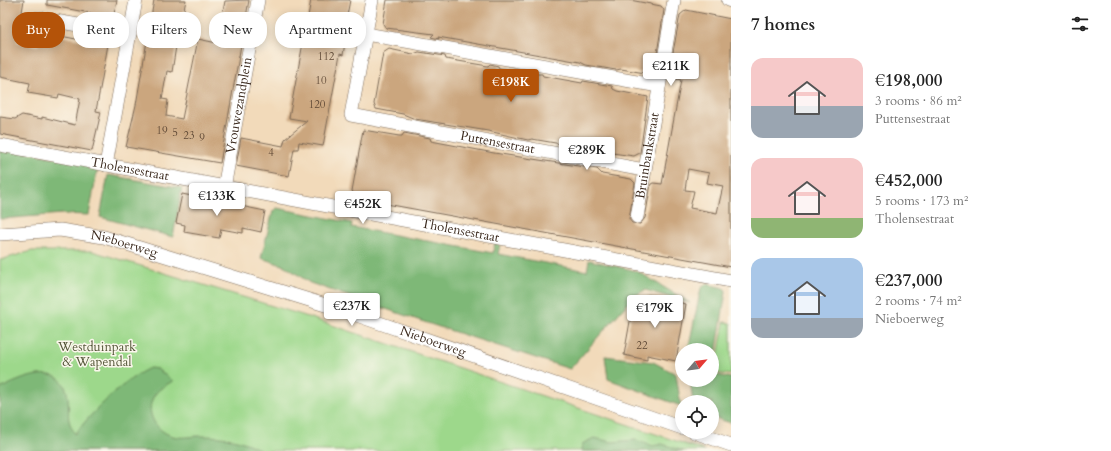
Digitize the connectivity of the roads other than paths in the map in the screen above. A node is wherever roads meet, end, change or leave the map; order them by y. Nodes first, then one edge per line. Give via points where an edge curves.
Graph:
1 (136, 0) edge
2 (258, 0) edge
3 (372, 0) edge
4 (674, 0) edge
5 (728, 0) edge
6 (731, 1) edge
7 (65, 23) edge
8 (130, 34) junction
9 (366, 34) joint
10 (363, 48) edge
11 (659, 86) junction
12 (0, 145) edge
13 (106, 165) junction
14 (644, 170) junction
15 (224, 188) junction
16 (637, 217) dead end
17 (18, 233) junction
18 (0, 234) edge
19 (0, 241) edge
20 (731, 281) edge
21 (675, 426) edge
22 (714, 439) edge
23 (731, 445) edge

1 - 8 street
2 - 15 street, Vrouwezandplein
3 - 9 street
4 - 11 street, Bruinbankstraat
5 - 6 street
7 - 8 street
8 - 13 street
9 - 11 street
10 - 14 street, Puttensestraat via 351,115
11 - 14 street, Bruinbankstraat
12 - 13 street, Tholensestraat
13 - 15 street, Tholensestraat
14 - 16 street, Bruinbankstraat
15 - 20 street, Tholensestraat
17 - 18 street, Nieboerweg
17 - 19 street, Nieboerweg
17 - 21 street, Nieboerweg via 60,230 104,237 345,311
22 - 23 street

